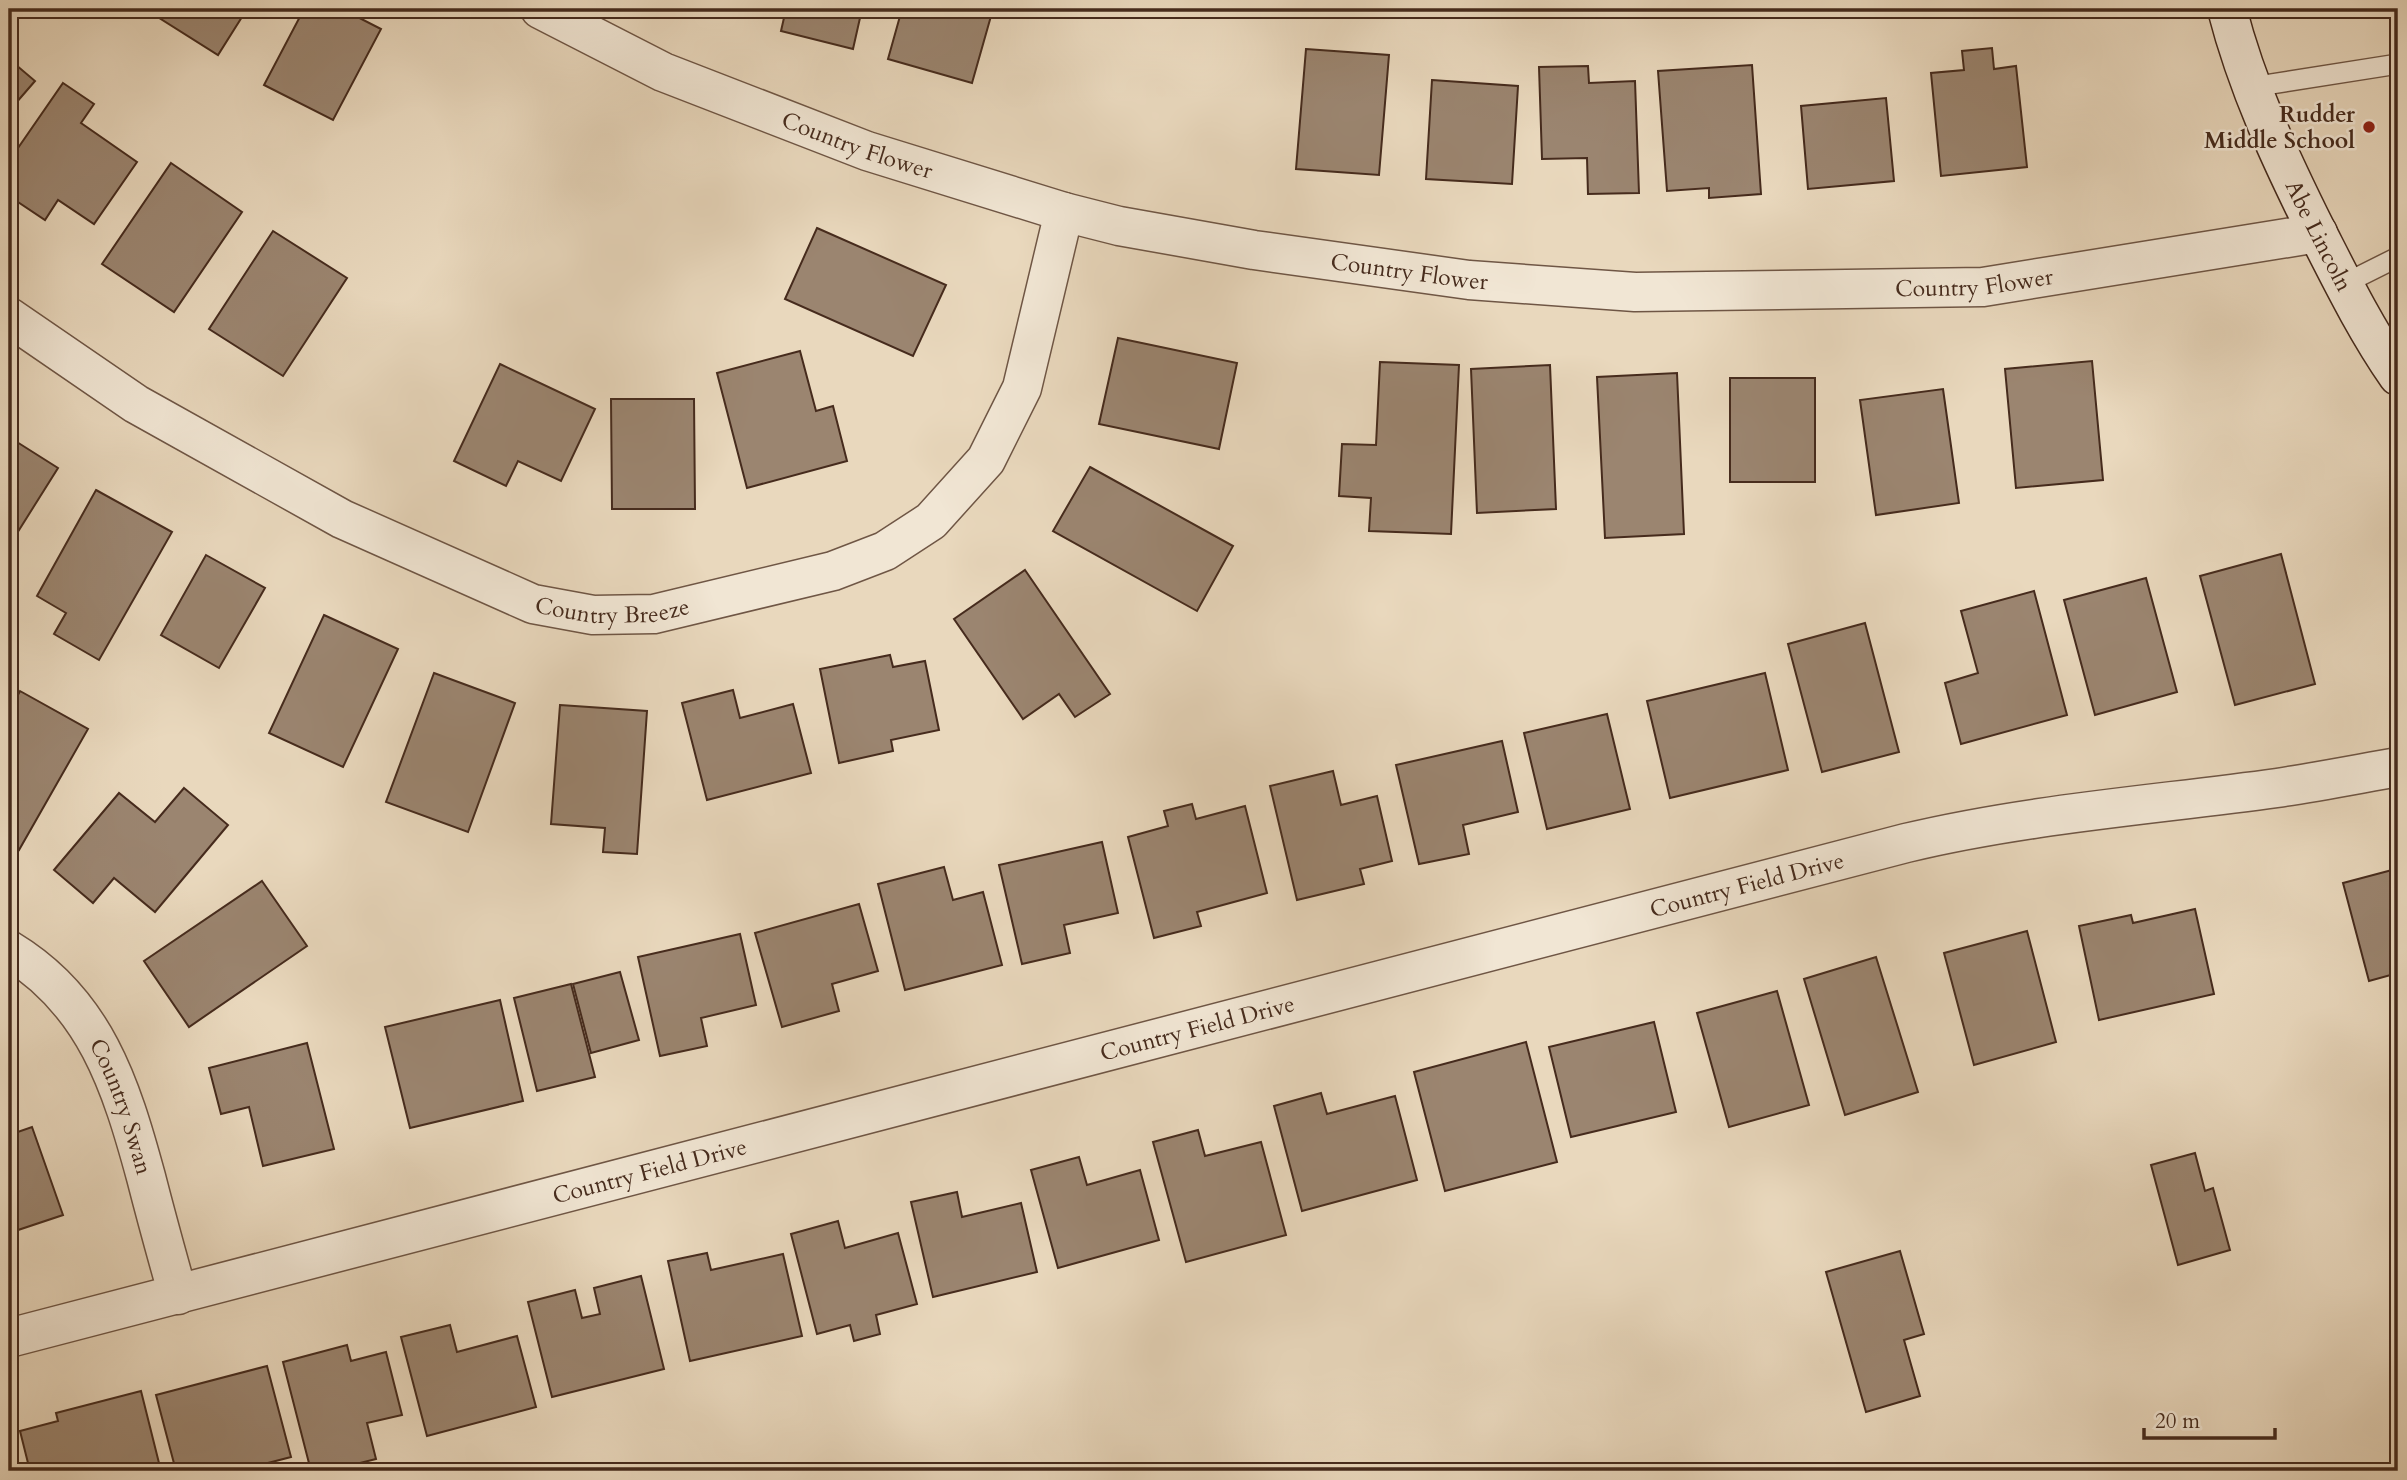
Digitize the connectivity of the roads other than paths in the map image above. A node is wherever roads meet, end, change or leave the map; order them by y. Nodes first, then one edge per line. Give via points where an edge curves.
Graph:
1 (540, 9) edge
2 (2227, 9) edge
3 (2398, 64) edge
4 (2252, 87) junction
5 (1064, 212) junction
6 (2318, 233) junction
7 (2398, 257) edge
8 (2342, 285) junction
9 (9, 317) edge
10 (2398, 376) edge
11 (2398, 767) edge
12 (9, 950) edge
13 (178, 1295) junction
14 (9, 1338) edge

1 - 5 street, Country Flower via 663,72 803,127
2 - 4 street, Abe Lincoln
3 - 4 lane
4 - 6 street, Abe Lincoln
5 - 6 street, Country Flower via 1281,254 1469,280 1636,292 1983,287
5 - 9 street, Country Breeze via 1022,388 986,460 931,521 885,551 834,571 654,614 593,615 533,604 342,519 136,404
6 - 8 street, Abe Lincoln
7 - 8 lane
8 - 10 street, Abe Lincoln
11 - 13 street, Country Field Drive via 2278,788 2030,818 1906,843
12 - 13 street, Country Swan via 62,993 91,1030 115,1076
13 - 14 street, Country Field Drive

